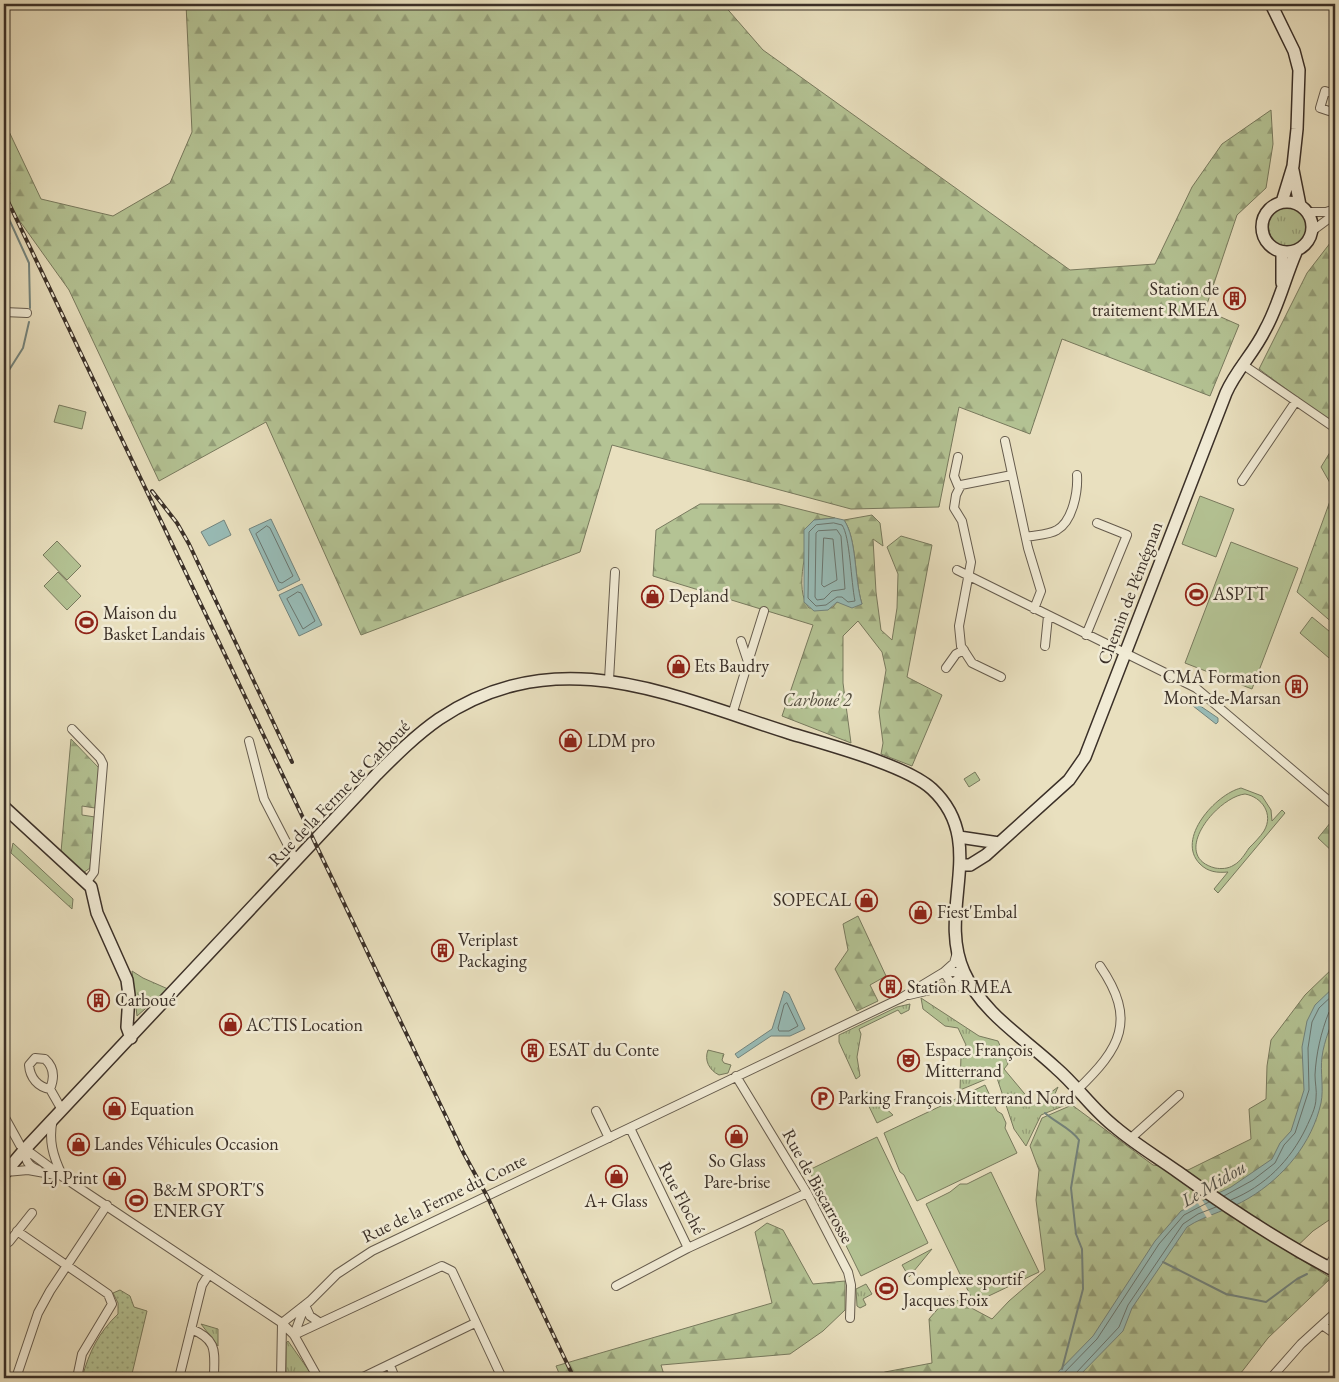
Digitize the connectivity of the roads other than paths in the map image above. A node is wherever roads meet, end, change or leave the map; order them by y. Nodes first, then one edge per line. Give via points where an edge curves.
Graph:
1 (1271, 4) edge
2 (1335, 94) edge
3 (1335, 113) edge
4 (1293, 166) junction
5 (1282, 202) junction
6 (1304, 208) junction
7 (1335, 209) edge
8 (1335, 214) edge
9 (1312, 231) junction
10 (1297, 250) junction
11 (1282, 252) junction
12 (1282, 292) junction
13 (4, 312) edge
14 (27, 313) dead end
15 (1242, 364) junction
16 (1296, 402) junction
17 (1335, 428) edge
18 (1006, 441) dead end
19 (958, 456) dead end
20 (1012, 475) junction
21 (1077, 475) dead end
22 (1242, 481) dead end
23 (959, 488) junction
24 (1097, 523) dead end
25 (1026, 538) junction
26 (957, 570) dead end
27 (616, 572) dead end
28 (970, 576) junction
29 (1034, 609) junction
30 (764, 611) dead end
31 (1048, 616) junction
32 (1086, 635) junction
33 (741, 641) dead end
34 (1045, 646) dead end
35 (964, 650) junction
36 (1125, 653) junction
37 (748, 662) junction
38 (946, 668) dead end
39 (1002, 677) dead end
40 (609, 680) junction
41 (732, 715) junction
42 (72, 729) dead end
43 (249, 741) dead end
44 (1335, 805) edge
45 (4, 807) edge
46 (959, 836) junction
47 (999, 842) junction
48 (296, 861) junction
49 (961, 864) junction
50 (90, 887) junction
51 (957, 952) junction
52 (1100, 966) dead end
53 (944, 972) junction
54 (964, 972) junction
55 (952, 985) junction
56 (974, 990) junction
57 (904, 996) junction
58 (128, 1014) junction
59 (139, 1028) junction
60 (130, 1038) junction
61 (736, 1076) junction
62 (50, 1089) dead end
63 (1077, 1090) junction
64 (1179, 1095) dead end
65 (62, 1110) junction
66 (596, 1111) dead end
67 (4, 1116) edge
68 (54, 1119) junction
69 (630, 1128) junction
70 (609, 1138) junction
71 (1130, 1139) junction
72 (25, 1148) junction
73 (41, 1172) junction
74 (5, 1173) edge
75 (63, 1177) junction
76 (808, 1193) junction
77 (107, 1205) junction
78 (32, 1213) dead end
79 (17, 1231) junction
80 (9, 1242) dead end
81 (688, 1248) junction
82 (1335, 1256) edge
83 (67, 1266) junction
84 (1331, 1269) edge
85 (209, 1274) junction
86 (616, 1286) dead end
87 (305, 1305) junction
88 (296, 1311) junction
89 (1335, 1313) edge
90 (270, 1314) junction
91 (850, 1318) dead end
92 (319, 1322) junction
93 (282, 1323) junction
94 (474, 1323) junction
95 (1322, 1325) junction
96 (191, 1329) junction
97 (1335, 1334) edge
98 (294, 1335) junction
99 (390, 1365) junction
100 (16, 1378) edge
101 (77, 1378) edge
102 (179, 1378) edge
103 (214, 1378) edge
104 (281, 1378) edge
105 (318, 1378) edge
106 (361, 1378) edge
107 (395, 1378) edge
108 (502, 1378) edge
109 (1271, 1378) edge

1 - 4 street via 1294,51 1299,70
2 - 3 street via 1325,91 1320,108
4 - 5 street
4 - 6 street
5 - 6 street
5 - 11 street via 1273,206 1262,222 1262,232 1269,245
6 - 7 street via 1326,212
6 - 9 street via 1312,221
8 - 9 street
9 - 10 street via 1304,246
10 - 11 street
10 - 12 street, Chemin de Pémégnan
11 - 12 street, Chemin de Pémégnan
12 - 15 street, Chemin de Pémégnan via 1265,332
13 - 14 street
15 - 16 street
15 - 36 street, Chemin de Pémégnan via 1226,393
16 - 17 street
16 - 22 street
18 - 20 street
19 - 23 street via 954,476
20 - 23 street
20 - 25 street
21 - 25 street via 1078,487 1066,522 1056,530
23 - 28 street via 954,508 964,529 971,562
24 - 32 street via 1131,536
25 - 29 street via 1041,591
26 - 28 street
27 - 40 street
28 - 29 street
28 - 35 street via 959,626
29 - 31 street
30 - 37 street
31 - 32 street
31 - 34 street via 1042,629
32 - 36 street
33 - 37 street
35 - 38 street via 956,654
35 - 39 street via 972,663
36 - 44 street via 1196,688
36 - 47 street, Chemin de Pémégnan via 1086,757 1069,780
37 - 41 street
40 - 41 street, Rue de la Ferme de Carboué via 651,689
40 - 48 street, Rue de la Ferme de Carboué via 577,677 538,681 503,688 467,703 439,720 395,757
41 - 46 street, Rue de la Ferme de Carboué via 909,774 933,790 943,802 955,820
42 - 50 street via 102,764 94,872
43 - 48 street via 264,799
45 - 50 street
46 - 47 street
46 - 49 street, Rue de la Ferme de Carboué
47 - 49 street, Chemin de Pémégnan via 979,861
48 - 59 street, Rue de la Ferme de Carboué
49 - 51 street, Rue de la Ferme de Carboué via 954,922
50 - 58 street via 97,912 127,980
51 - 53 street, Rue de la Ferme du Conte via 954,963
51 - 54 street, Rue de la Ferme de Carboué
52 - 63 street via 1112,983 1122,1024 1114,1046 1099,1068
53 - 54 street
53 - 55 street
53 - 57 street, Rue de la Ferme du Conte
54 - 55 street
54 - 56 street
55 - 56 street, Rue de la Ferme du Conte
55 - 57 street, Rue de la Ferme du Conte
56 - 63 street via 991,1012 1059,1070
57 - 61 street, Rue de la Ferme du Conte
58 - 59 street
58 - 60 street
59 - 60 street, Rue de la Ferme de Carboué
60 - 65 street, Rue de la Ferme de Carboué
61 - 69 street, Rue de la Ferme du Conte
61 - 76 street, Rue de Biscarrosse
62 - 65 street
63 - 71 street
64 - 71 street
65 - 68 street, Rue de la Ferme de Carboué
66 - 70 street
67 - 72 street via 18,1142
68 - 72 street, Rue de la Ferme de Carboué
68 - 75 street via 52,1148
69 - 70 street, Rue de la Ferme du Conte
69 - 81 street, Rue Floché
70 - 87 street, Rue de la Ferme du Conte via 372,1251 338,1274
71 - 84 street via 1238,1213
72 - 73 street via 28,1164
72 - 74 street, Rue de la Ferme de Carboué
72 - 75 street
73 - 74 street
73 - 75 street
75 - 77 street
76 - 81 street, Rue Floché
76 - 91 street, Rue de Biscarrosse via 848,1272
77 - 83 street
77 - 85 street
78 - 79 street
79 - 80 street
79 - 83 street
81 - 86 street
82 - 84 street
83 - 100 street via 38,1313
83 - 101 street via 112,1299 82,1354
85 - 90 street
85 - 96 street via 202,1285
87 - 88 street, Rue de la Ferme du Conte
87 - 92 street via 310,1316
87 - 98 street, Rue de la Ferme du Conte
88 - 90 street, Rue de la Ferme du Conte
88 - 93 street, Rue de la Ferme du Conte
89 - 95 street
90 - 93 street
92 - 94 street via 439,1266 446,1266 452,1271
92 - 98 street
93 - 98 street
93 - 104 street
94 - 99 street
94 - 108 street
95 - 97 street
95 - 109 street
96 - 102 street
96 - 103 street via 204,1335 212,1344
98 - 105 street
99 - 106 street
99 - 107 street

